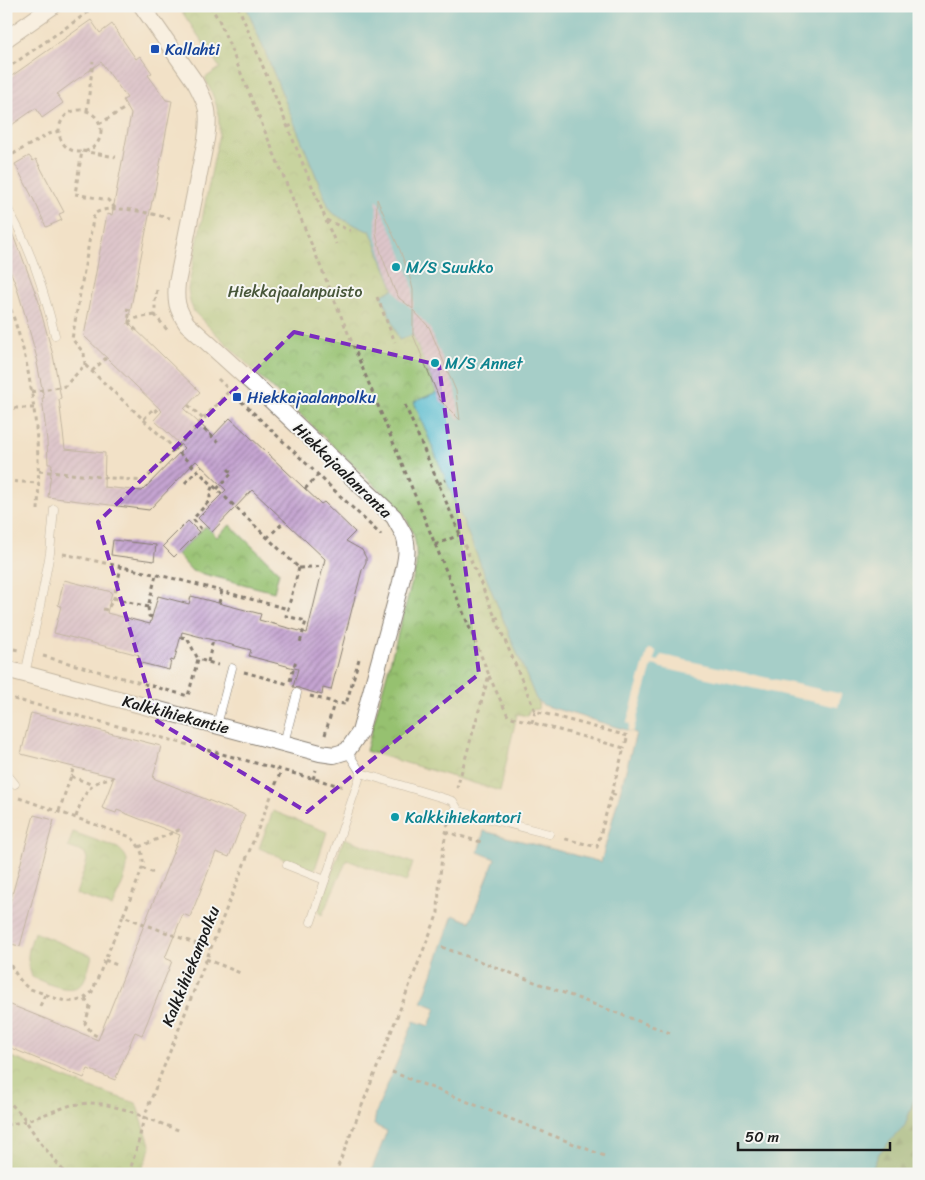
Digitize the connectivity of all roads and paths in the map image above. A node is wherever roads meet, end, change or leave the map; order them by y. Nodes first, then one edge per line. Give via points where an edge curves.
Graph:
1 (53, 6) edge
2 (97, 6) edge
3 (142, 6) edge
4 (210, 6) edge
5 (238, 6) edge
6 (6, 39) edge
7 (93, 61) dead end
8 (6, 69) edge
9 (126, 107) dead end
10 (87, 111) junction
11 (99, 124) junction
12 (295, 124) dead end
13 (288, 127) junction
14 (59, 131) junction
15 (82, 151) junction
16 (116, 157) dead end
17 (6, 158) edge
18 (6, 206) edge
19 (115, 208) junction
20 (170, 218) dead end
21 (326, 220) junction
22 (351, 231) dead end
23 (336, 244) dead end
24 (6, 294) edge
25 (377, 297) dead end
26 (126, 309) dead end
27 (155, 315) dead end
28 (128, 322) junction
29 (133, 333) dead end
30 (55, 335) dead end
31 (395, 342) dead end
32 (106, 358) dead end
33 (85, 365) junction
34 (92, 371) junction
35 (31, 392) junction
36 (188, 405) dead end
37 (405, 405) dead end
38 (6, 408) edge
39 (34, 408) junction
40 (160, 414) dead end
41 (144, 419) junction
42 (203, 419) junction
43 (198, 424) junction
44 (218, 442) dead end
45 (175, 449) junction
46 (228, 469) dead end
47 (198, 470) junction
48 (39, 472) junction
49 (318, 474) junction
50 (6, 480) edge
51 (446, 480) dead end
52 (39, 482) junction
53 (185, 484) dead end
54 (438, 484) junction
55 (214, 485) junction
56 (305, 488) dead end
57 (217, 489) junction
58 (54, 509) dead end
59 (38, 513) dead end
60 (285, 521) dead end
61 (201, 530) dead end
62 (460, 535) junction
63 (268, 538) junction
64 (384, 539) dead end
65 (435, 545) junction
66 (50, 553) junction
67 (324, 566) dead end
68 (122, 567) junction
69 (299, 568) junction
70 (156, 574) junction
71 (222, 591) junction
72 (114, 598) junction
73 (219, 603) dead end
74 (148, 607) junction
75 (103, 609) dead end
76 (288, 609) junction
77 (502, 616) dead end
78 (152, 617) dead end
79 (495, 619) junction
80 (181, 636) dead end
81 (213, 640) dead end
82 (300, 643) dead end
83 (6, 647) edge
84 (30, 653) junction
85 (359, 658) dead end
86 (198, 659) junction
87 (296, 660) dead end
88 (208, 662) junction
89 (232, 668) junction
90 (6, 669) edge
91 (25, 674) junction
92 (489, 675) junction
93 (289, 684) junction
94 (297, 693) junction
95 (6, 697) edge
96 (334, 702) junction
97 (535, 711) junction
98 (532, 723) junction
99 (217, 725) junction
100 (284, 743) junction
101 (323, 743) dead end
102 (624, 748) junction
103 (347, 752) junction
104 (74, 767) dead end
105 (281, 771) junction
106 (6, 773) edge
107 (361, 773) junction
108 (71, 776) junction
109 (114, 778) dead end
110 (15, 784) dead end
111 (94, 786) junction
112 (355, 790) junction
113 (612, 794) junction
114 (12, 796) dead end
115 (618, 796) dead end
116 (453, 801) junction
117 (59, 811) junction
118 (76, 818) junction
119 (181, 831) dead end
120 (446, 832) junction
121 (549, 834) joint
122 (481, 842) dead end
123 (139, 847) junction
124 (288, 865) dead end
125 (142, 868) junction
126 (154, 872) dead end
127 (325, 880) junction
128 (123, 916) junction
129 (311, 922) dead end
130 (442, 947) dead end
131 (210, 949) junction
132 (6, 958) edge
133 (206, 959) junction
134 (105, 960) junction
135 (117, 965) dead end
136 (243, 974) dead end
137 (45, 994) junction
138 (85, 999) junction
139 (40, 1006) dead end
140 (670, 1033) dead end
141 (99, 1037) dead end
142 (392, 1072) dead end
143 (6, 1099) edge
144 (144, 1117) junction
145 (26, 1121) junction
146 (6, 1125) edge
147 (181, 1131) dead end
148 (607, 1157) dead end
149 (129, 1173) edge
150 (66, 1174) edge
151 (336, 1174) edge

1 - 6 street
2 - 8 path
3 - 103 street, Hiekkajaalanranta via 195,82 209,116 177,283 177,305 181,316 394,517 404,536 405,564 401,582 360,732
4 - 65 path via 219,20
5 - 13 path
7 - 10 path
9 - 11 path
10 - 11 path
10 - 14 path via 77,110 68,114 60,123
11 - 15 path via 97,142 92,148
12 - 13 path
13 - 21 path
14 - 15 path via 65,146
14 - 17 path
15 - 16 path
15 - 19 path via 75,194 108,200
18 - 30 lane via 28,250
19 - 20 path
19 - 33 path via 94,214 72,339 84,353
21 - 22 path
21 - 23 path
24 - 35 path via 24,353
25 - 31 path
26 - 28 path via 130,310
27 - 28 path
28 - 29 path via 136,330
32 - 34 path
33 - 34 path
33 - 35 path via 65,386
34 - 41 path
35 - 39 path
36 - 42 path
37 - 54 path
38 - 39 path
39 - 48 path
40 - 41 path via 154,408
41 - 45 path
42 - 43 path
42 - 49 path via 229,390
43 - 44 path
43 - 45 path
45 - 47 path
45 - 48 path via 143,481
46 - 57 path via 232,473
47 - 53 path
47 - 55 path
48 - 52 path
49 - 56 path
49 - 64 path
50 - 52 path
51 - 54 path
52 - 59 path
54 - 62 path
55 - 57 path
55 - 61 path via 210,500 193,519
57 - 63 path
58 - 66 lane
60 - 63 path
62 - 65 path
62 - 79 path
63 - 69 path
65 - 92 path
66 - 68 path
66 - 84 lane
67 - 69 path
68 - 70 path
68 - 72 path
69 - 76 path
70 - 71 path
70 - 74 path
71 - 73 path
71 - 76 path
72 - 74 path
72 - 75 path via 107,610
74 - 78 path
76 - 82 path via 286,616 308,621
77 - 79 path
79 - 97 path
80 - 86 path via 187,638
81 - 88 path
83 - 84 path
84 - 86 path via 188,696
84 - 91 lane
85 - 96 path via 346,704
86 - 88 path
87 - 93 path
88 - 89 path
89 - 93 path
89 - 99 lane
90 - 91 street, Kalkkihiekantie
91 - 99 street, Kalkkihiekantie
92 - 98 path via 508,716
92 - 116 path
93 - 94 path via 288,690
94 - 96 path
94 - 100 lane
95 - 105 path
96 - 101 path
97 - 98 path
97 - 102 path via 628,736
98 - 102 path
99 - 100 street, Kalkkihiekantie
100 - 103 street, Kalkkihiekantie via 334,755
102 - 113 path
103 - 107 lane
104 - 108 path
105 - 112 path
105 - 131 path, Kalkkihiekanpolku
106 - 110 lane
107 - 112 lane
107 - 116 lane
108 - 111 path
108 - 117 path
109 - 111 path
111 - 118 path via 85,794
112 - 127 lane
113 - 115 path
113 - 121 path via 597,847
114 - 117 path
116 - 120 path
116 - 121 lane via 459,811
117 - 118 path
118 - 123 path via 130,837
119 - 123 path
120 - 122 path
120 - 151 path via 438,913
123 - 125 path
124 - 127 lane
125 - 126 path
125 - 128 path
127 - 129 lane
128 - 131 path
128 - 134 path
130 - 140 path
131 - 133 path, Kalkkihiekanpolku
132 - 137 path via 28,987
133 - 136 path
133 - 144 path, Kalkkihiekanpolku
134 - 135 path
134 - 138 path via 92,992
137 - 138 path via 64,1002
137 - 139 path
138 - 141 path via 90,1007 85,1024
142 - 148 path
143 - 145 path
144 - 145 path via 127,1110 90,1103 71,1105
144 - 147 path
144 - 149 path, Kalkkihiekanpolku
145 - 146 path
145 - 150 path

